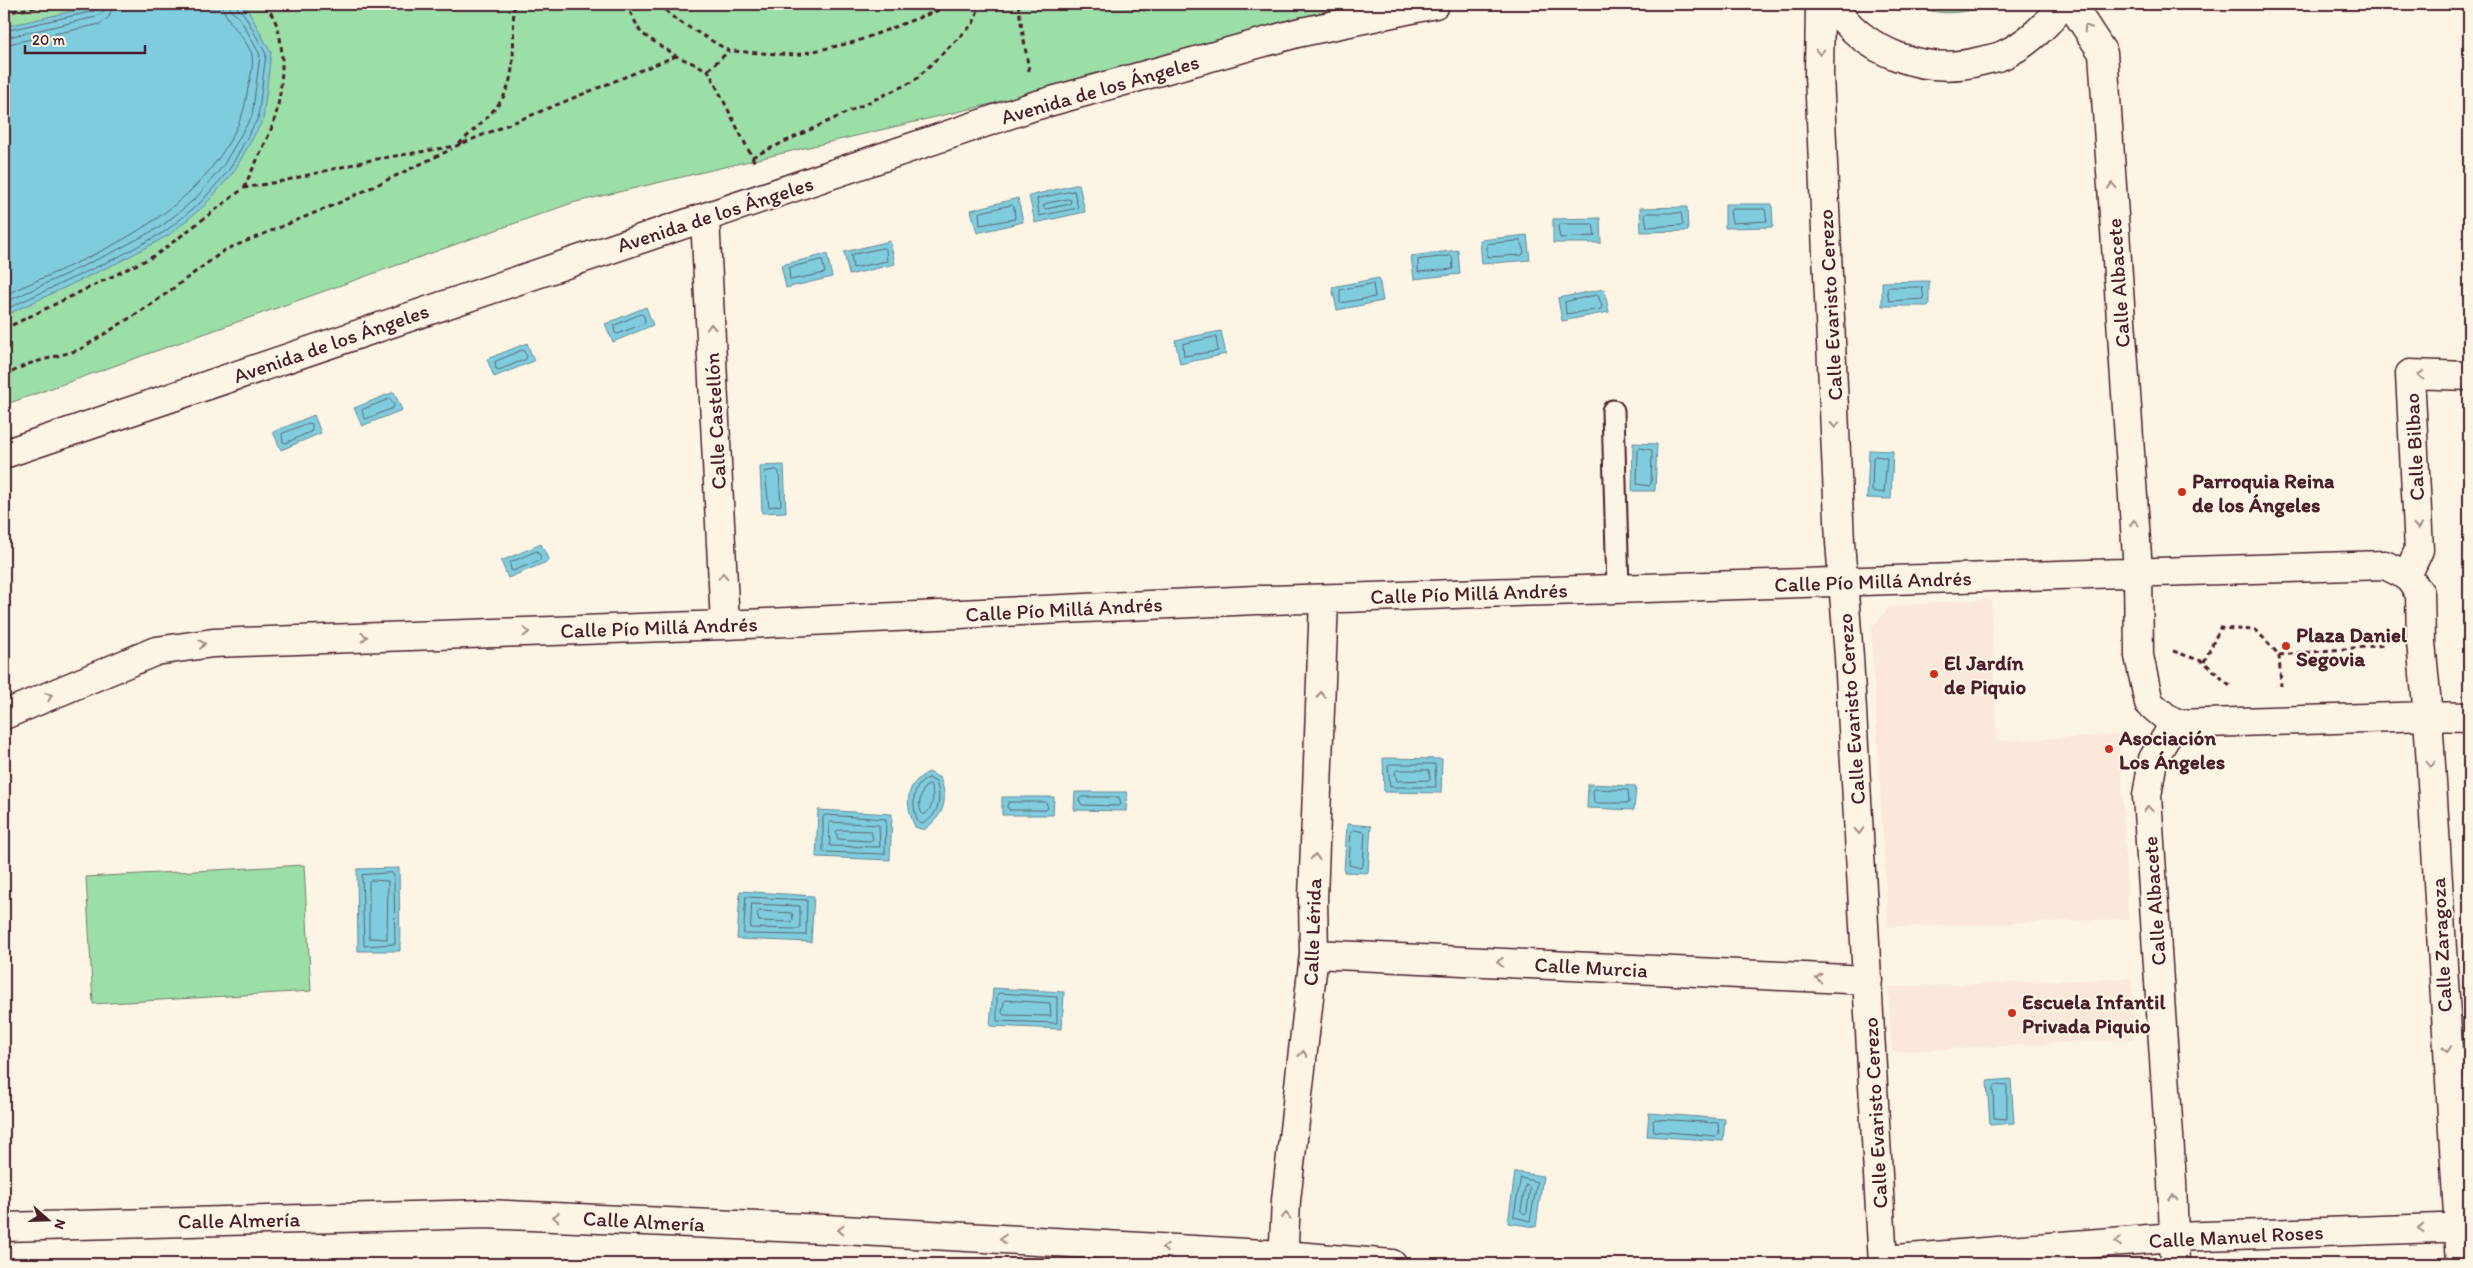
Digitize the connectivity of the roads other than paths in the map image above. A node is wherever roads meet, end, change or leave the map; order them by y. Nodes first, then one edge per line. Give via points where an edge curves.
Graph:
1 (1435, 4) edge
2 (1820, 4) edge
3 (1832, 4) edge
4 (2064, 4) edge
5 (2071, 4) edge
6 (705, 217) junction
7 (2469, 376) edge
8 (1613, 411) dead end
9 (4, 454) edge
10 (2138, 571) junction
11 (2407, 576) junction
12 (1843, 582) junction
13 (1618, 589) junction
14 (1324, 599) junction
15 (725, 625) junction
16 (4, 715) edge
17 (2428, 716) junction
18 (2469, 717) edge
19 (2174, 724) junction
20 (1314, 954) junction
21 (1868, 980) junction
22 (4, 1227) edge
23 (2464, 1227) edge
24 (2174, 1237) junction
25 (1284, 1260) edge
26 (1883, 1262) edge
27 (1392, 1264) edge
28 (2175, 1264) edge
29 (2461, 1264) edge

1 - 6 street, Avenida de los Ángeles via 1297,33 1034,106
2 -> 12 street, Calle Evaristo Cerezo via 1820,85
3 - 4 street via 1843,21 1877,48 1918,64 1961,66 2002,55 2039,32
10 -> 5 street, Calle Albacete via 2103,53
6 - 9 street, Avenida de los Ángeles
15 -> 6 street, Calle Castellón
7 -> 11 street, Calle Bilbao via 2410,374 2419,550
8 - 13 lane
10 - 11 street via 2385,565
10 - 12 street, Calle Pío Millá Andrés
10 - 19 street via 2139,656 2149,703
11 - 17 street via 2420,593
12 - 13 street, Calle Pío Millá Andrés
12 -> 21 street, Calle Evaristo Cerezo
13 - 14 street, Calle Pío Millá Andrés
14 - 15 street, Calle Pío Millá Andrés
20 -> 14 street, Calle Lérida via 1313,899
16 -> 15 street, Calle Pío Millá Andrés via 156,651 213,642
17 - 18 street
17 - 19 street
17 -> 23 street, Calle Zaragoza
24 -> 19 street, Calle Albacete via 2147,796 2153,759
21 -> 20 street, Calle Murcia
25 -> 20 street, Calle Lérida via 1286,1200
21 - 26 street, Calle Evaristo Cerezo
25 -> 22 street, Calle Almería via 825,1229 485,1214
23 -> 24 street, Calle Manuel Roses
23 - 29 street, Calle Zaragoza
24 -> 26 street, Calle Manuel Roses
24 - 28 street, Calle Albacete
25 - 27 street, Calle Almería

